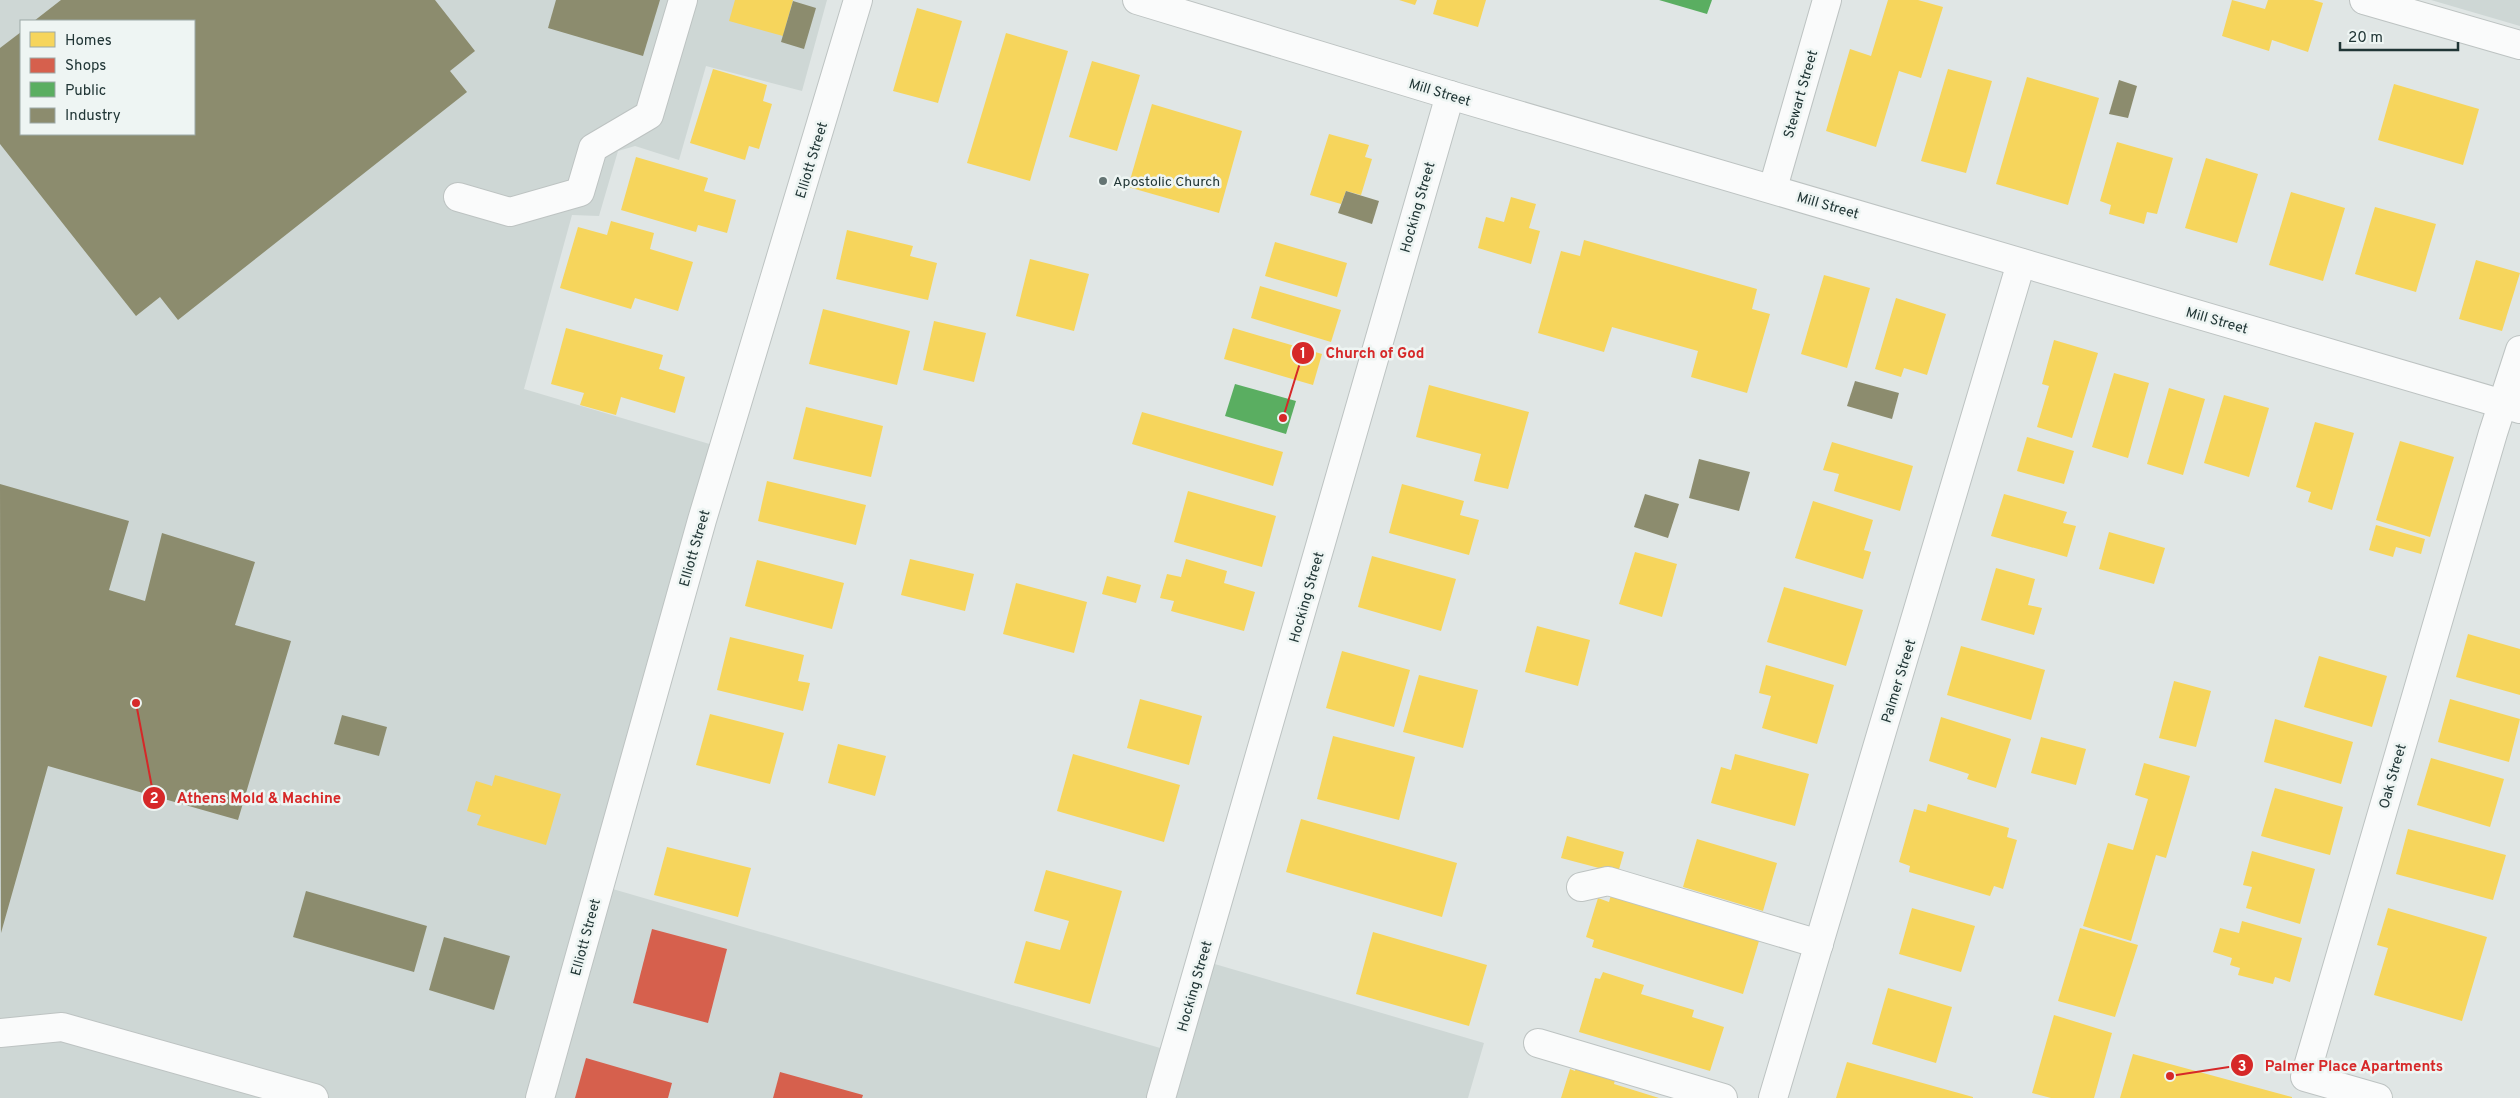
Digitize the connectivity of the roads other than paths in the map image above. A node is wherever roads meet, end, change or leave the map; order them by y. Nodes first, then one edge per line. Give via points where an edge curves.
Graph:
1 (683, 0) edge
2 (858, 0) edge
3 (1137, 0) edge
4 (1827, 0) edge
5 (2364, 0) edge
6 (2520, 44) edge
7 (1450, 95) junction
8 (1773, 188) junction
9 (458, 197) dead end
10 (2022, 263) junction
11 (2520, 350) edge
12 (2511, 406) edge
13 (1581, 888) dead end
14 (1819, 944) junction
15 (0, 1033) edge
16 (1538, 1042) dead end
17 (314, 1098) edge
18 (540, 1098) edge
19 (1161, 1098) edge
20 (1723, 1098) edge
21 (1773, 1098) edge
22 (2378, 1098) edge

1 - 9 street via 649,115 593,148 580,192 510,212
2 - 18 street, Elliott Street via 702,520
3 - 7 street, Mill Street
4 - 8 street, Stewart Street
5 - 6 street
7 - 8 street, Mill Street
7 - 19 street, Hocking Street
8 - 10 street, Mill Street
10 - 12 street, Mill Street
10 - 14 street, Palmer Street
11 - 12 street
12 - 22 street, Oak Street via 2331,982 2305,1077
13 - 14 street via 1608,881
14 - 21 street, Palmer Street
15 - 17 street via 62,1027
16 - 20 street

